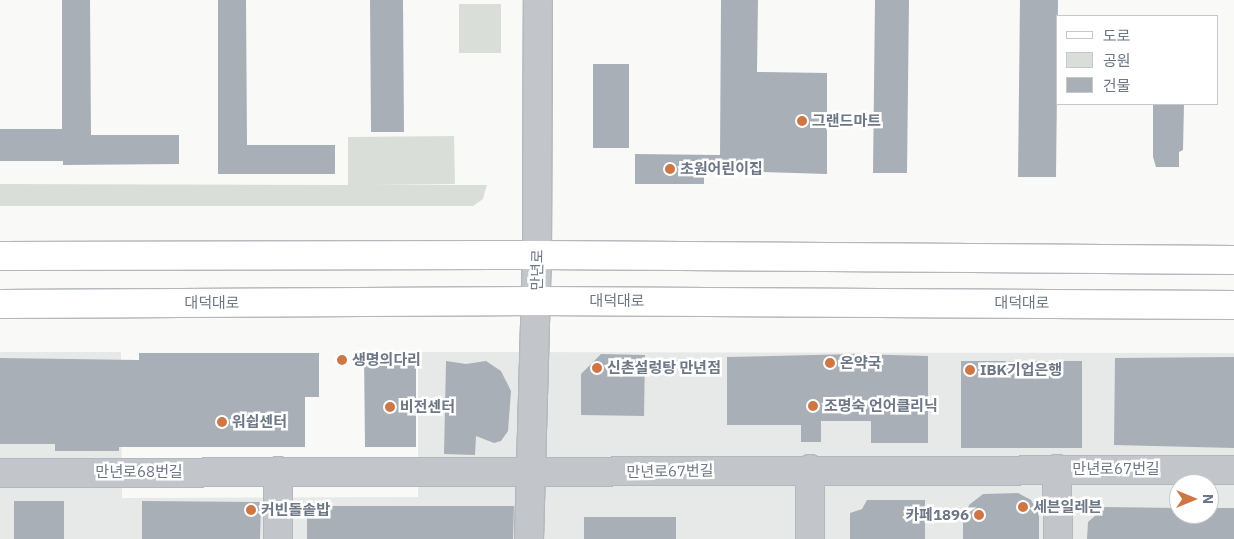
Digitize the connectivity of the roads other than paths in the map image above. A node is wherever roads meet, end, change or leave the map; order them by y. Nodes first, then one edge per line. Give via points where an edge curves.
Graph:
1 (538, 0) edge
2 (537, 254) junction
3 (0, 256) edge
4 (1234, 260) edge
5 (536, 301) junction
6 (0, 304) edge
7 (1234, 305) edge
8 (810, 469) junction
9 (1057, 469) junction
10 (1234, 470) edge
11 (278, 471) junction
12 (530, 472) junction
13 (0, 473) edge
14 (278, 539) edge
15 (529, 539) edge
16 (810, 539) edge
17 (1058, 539) edge

1 - 2 street, 만년로
2 - 3 main road
2 - 4 main road
2 - 5 street, 만년로
5 - 6 main road, 대덕대로
5 - 7 main road, 대덕대로
5 - 12 street, 만년로
8 - 9 street, 만년로67번길
8 - 12 street, 만년로67번길
8 - 16 street
9 - 10 street, 만년로67번길
9 - 17 street, 만년로67번길
11 - 12 street, 만년로68번길
11 - 13 street, 만년로68번길
11 - 14 street
12 - 15 street, 만년로

